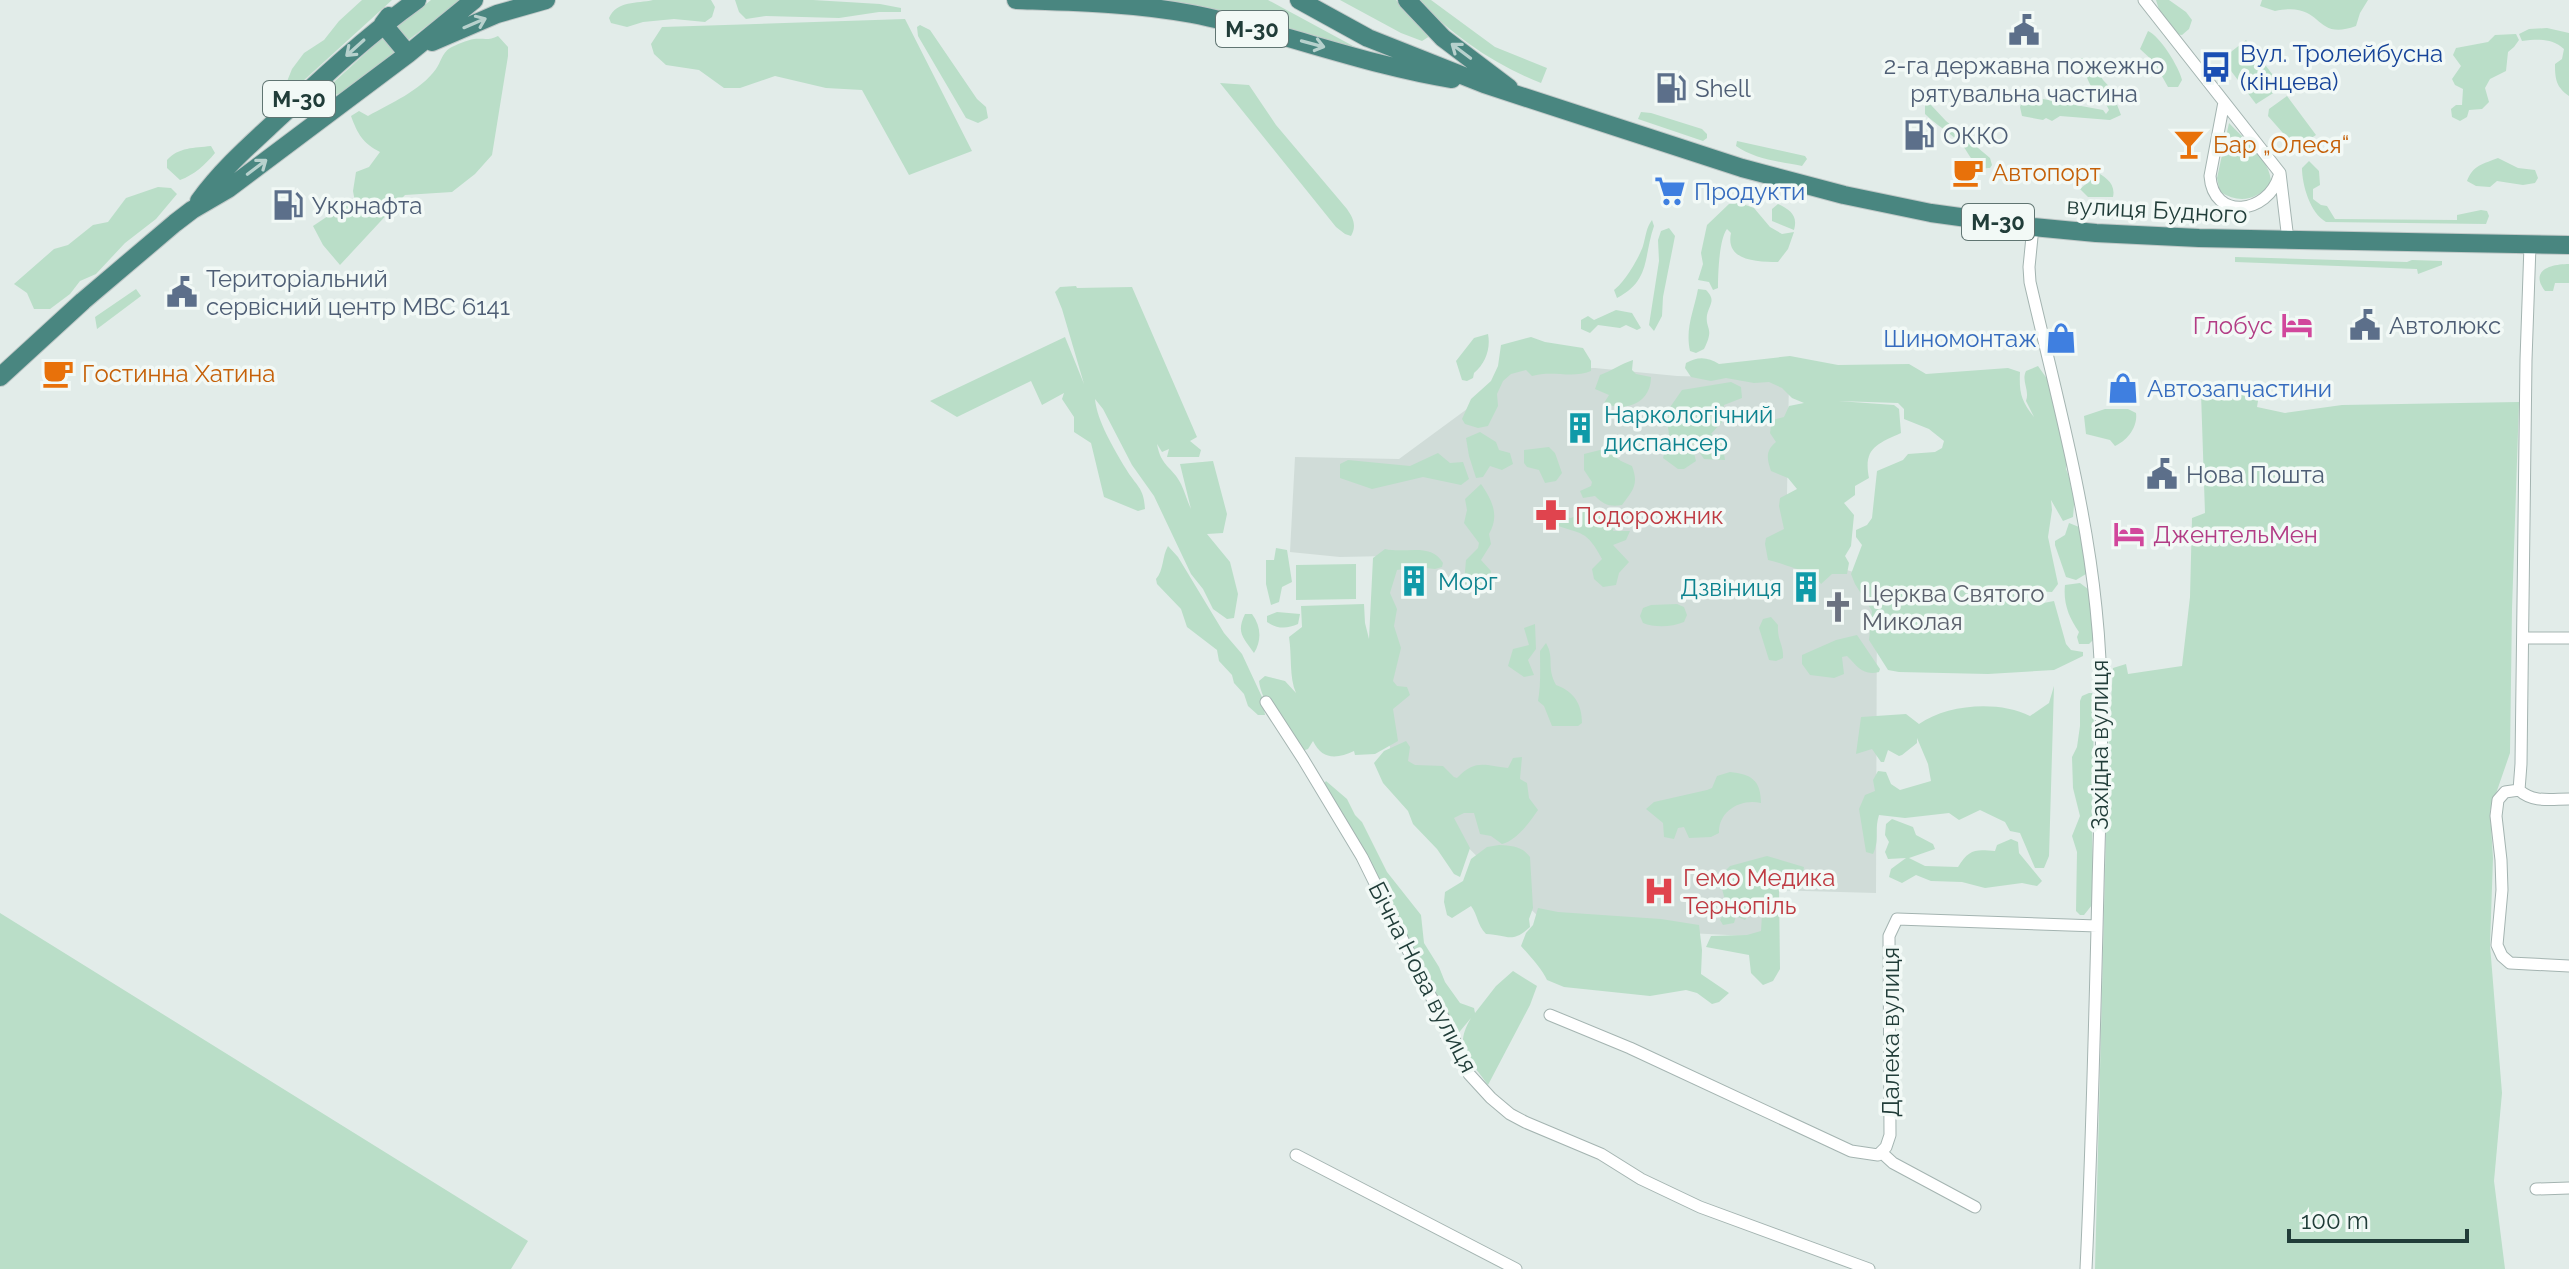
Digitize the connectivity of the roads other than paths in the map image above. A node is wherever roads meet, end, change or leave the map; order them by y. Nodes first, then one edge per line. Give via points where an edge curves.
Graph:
1 (403, 0) edge
2 (417, 0) edge
3 (474, 0) edge
4 (546, 0) edge
5 (1016, 0) edge
6 (1299, 0) edge
7 (1407, 0) edge
8 (2144, 0) edge
9 (383, 24) junction
10 (408, 54) junction
11 (1484, 84) junction
12 (1521, 97) junction
13 (2224, 102) junction
14 (2280, 173) junction
15 (192, 210) junction
16 (2033, 227) junction
17 (2288, 240) junction
18 (2530, 245) junction
19 (2569, 245) edge
20 (0, 377) edge
21 (2523, 638) junction
22 (2569, 638) edge
23 (1266, 702) dead end
24 (2519, 790) junction
25 (2569, 799) edge
26 (2097, 926) junction
27 (2569, 966) edge
28 (1550, 1015) dead end
29 (1881, 1152) junction
30 (1296, 1155) dead end
31 (2569, 1188) edge
32 (2536, 1189) dead end
33 (1975, 1207) dead end
34 (1516, 1269) edge
35 (1869, 1269) edge
36 (2086, 1269) edge

1 - 9 highway
2 - 9 highway, М-30
3 - 10 highway
10 -> 4 highway, М-30 via 497,14
5 -> 11 highway, М-30 via 1191,14 1415,73
6 - 11 highway, М-30 via 1368,38
12 -> 7 highway via 1443,38
8 - 13 street
9 - 10 highway
9 -> 15 highway, М-30 via 217,176
15 -> 10 highway, М-30 via 228,189
11 - 12 highway, М-30
12 - 16 highway, вулиця Будного / М-30 via 1808,186 1931,213
13 - 14 street
13 - 14 street via 2210,176 2217,197 2229,206 2263,201
14 - 17 street
15 - 20 highway, М-30
16 - 17 highway, вулиця Будного / М-30
16 - 26 street, Західна вулиця via 2030,282 2093,573 2101,756
17 - 18 highway, вулиця Будного / М-30
18 - 19 highway, вулиця Будного / М-30
18 - 21 street
21 - 22 street
21 - 24 street
23 - 35 street, Бічна Нова вулиця via 1362,857 1469,1074 1491,1098 1525,1122 1601,1154 1700,1207
24 - 25 street via 2537,800
24 - 27 street via 2505,792 2498,800 2502,890 2497,945 2510,963
26 - 29 street, Далека вулиця via 1897,919 1889,936 1890,1135
26 - 36 street, Західна вулиця
28 - 29 street, Далека вулиця via 1851,1151
29 - 33 street, Далека вулиця
30 - 34 street
31 - 32 street

